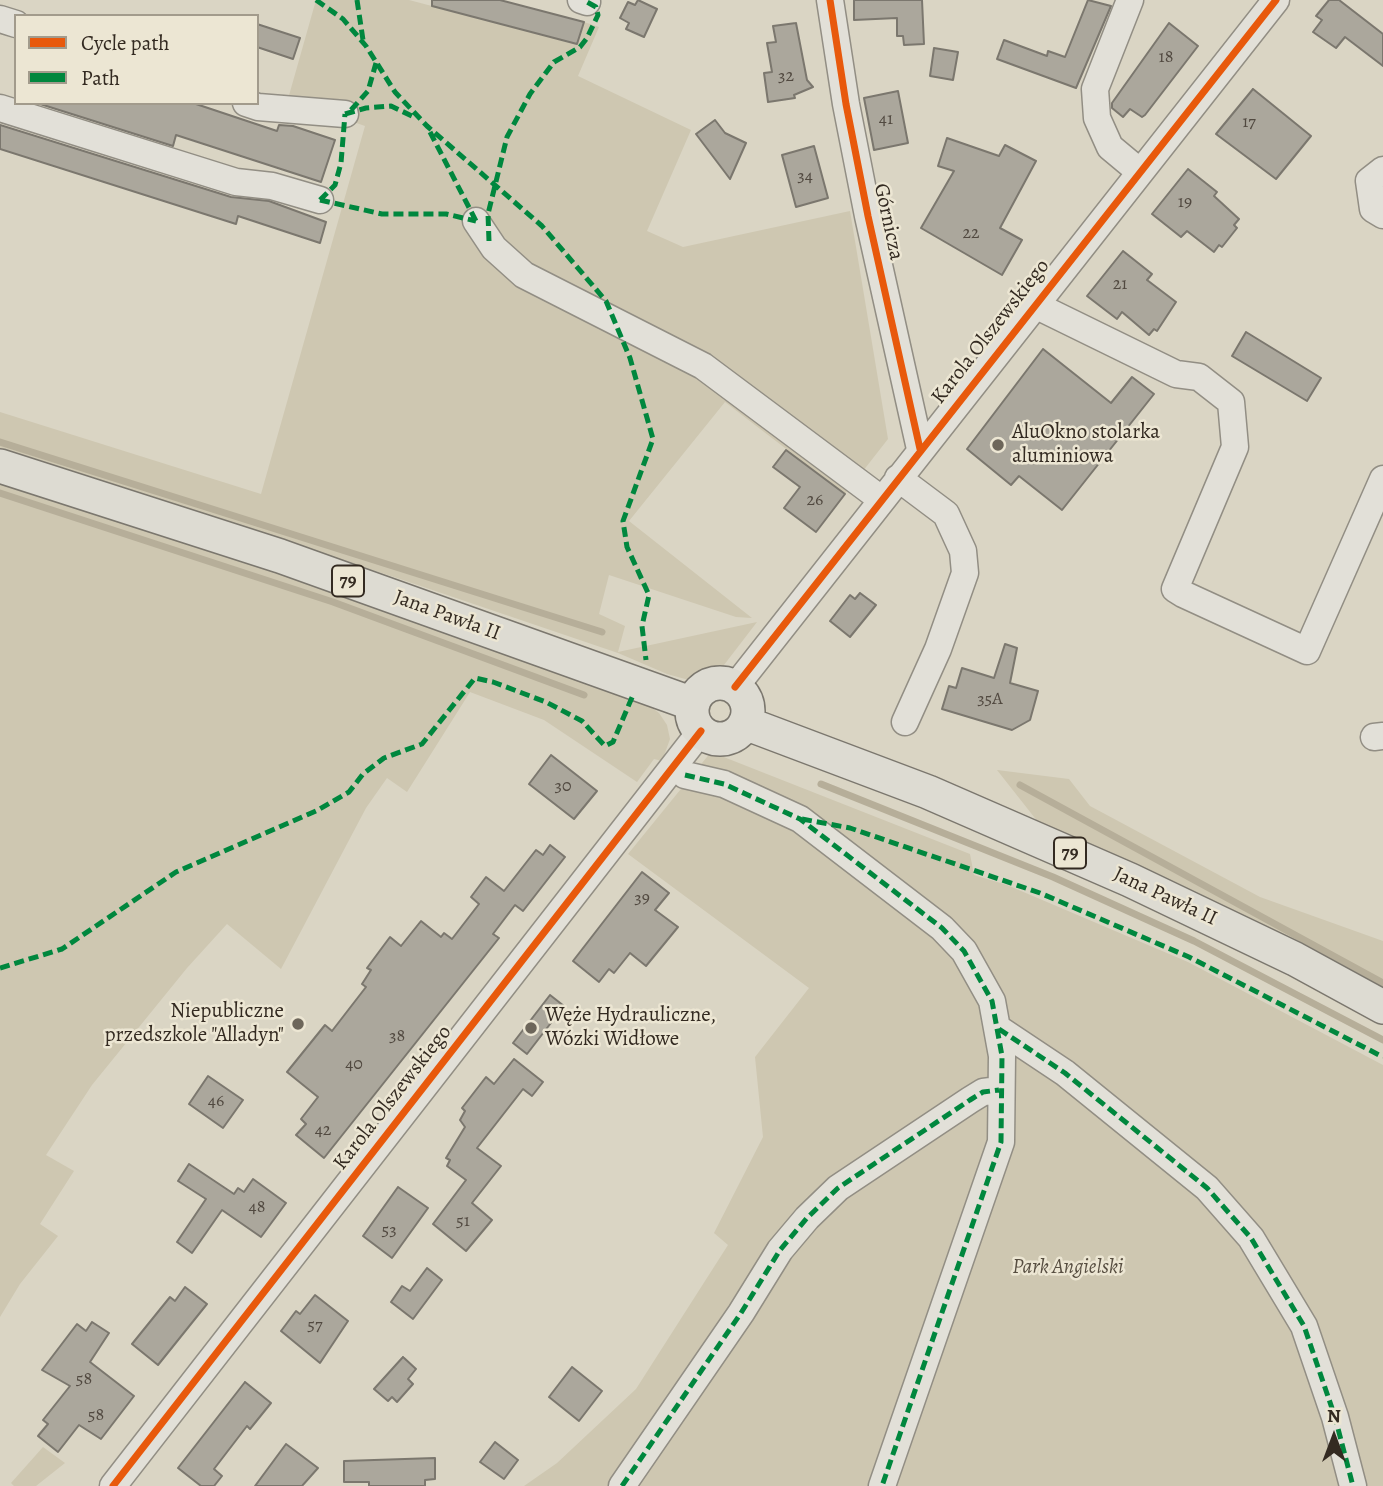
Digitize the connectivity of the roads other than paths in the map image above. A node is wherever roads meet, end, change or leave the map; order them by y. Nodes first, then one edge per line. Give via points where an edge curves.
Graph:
1 (830, 0) edge
2 (1130, 0) edge
3 (1276, 0) edge
4 (252, 105) edge
5 (0, 108) edge
6 (345, 114) dead end
7 (1383, 170) edge
8 (1140, 172) junction
9 (320, 200) dead end
10 (1383, 215) edge
11 (476, 220) dead end
12 (1035, 305) junction
13 (920, 449) junction
14 (0, 466) edge
15 (898, 478) junction
16 (1383, 480) edge
17 (881, 499) junction
18 (735, 687) junction
19 (697, 718) junction
20 (905, 722) dead end
21 (746, 723) junction
22 (685, 775) dead end
23 (1383, 1007) edge
24 (999, 1029) junction
25 (999, 1090) junction
26 (113, 1486) edge
27 (622, 1486) edge
28 (882, 1486) edge
29 (1353, 1486) edge

1 - 13 street, Górnicza via 863,191
2 - 8 street via 1096,89 1097,118 1110,147
3 - 8 street, Karola Olszewskiego
4 - 6 street
5 - 9 street via 236,182 272,186
7 - 10 street via 1369,181 1373,209
8 - 12 street, Karola Olszewskiego
11 - 17 street via 494,248 524,275 703,366
12 - 13 street, Karola Olszewskiego
12 - 16 street via 1176,374 1199,377 1231,402 1235,447 1175,589 1183,594 1307,651
13 - 15 street, Karola Olszewskiego
14 - 19 main road, Jana Pawła II / 79 via 280,556
15 - 17 street, Karola Olszewskiego
15 - 20 street via 946,514 960,542 965,573
17 - 18 street, Karola Olszewskiego
18 - 19 main road via 705,687
18 - 21 main road via 746,699
19 - 21 main road, 79 via 714,738 729,738
19 - 26 street, Karola Olszewskiego
21 - 23 main road, Jana Pawła II / 79 via 928,792 1130,880
22 - 24 street via 724,784 800,819 942,928 964,951 992,1001
24 - 25 street
24 - 29 street via 1065,1073 1207,1188 1251,1238 1304,1326
25 - 27 street via 983,1092 838,1188 807,1219 780,1251
25 - 28 street via 1001,1142 996,1161

